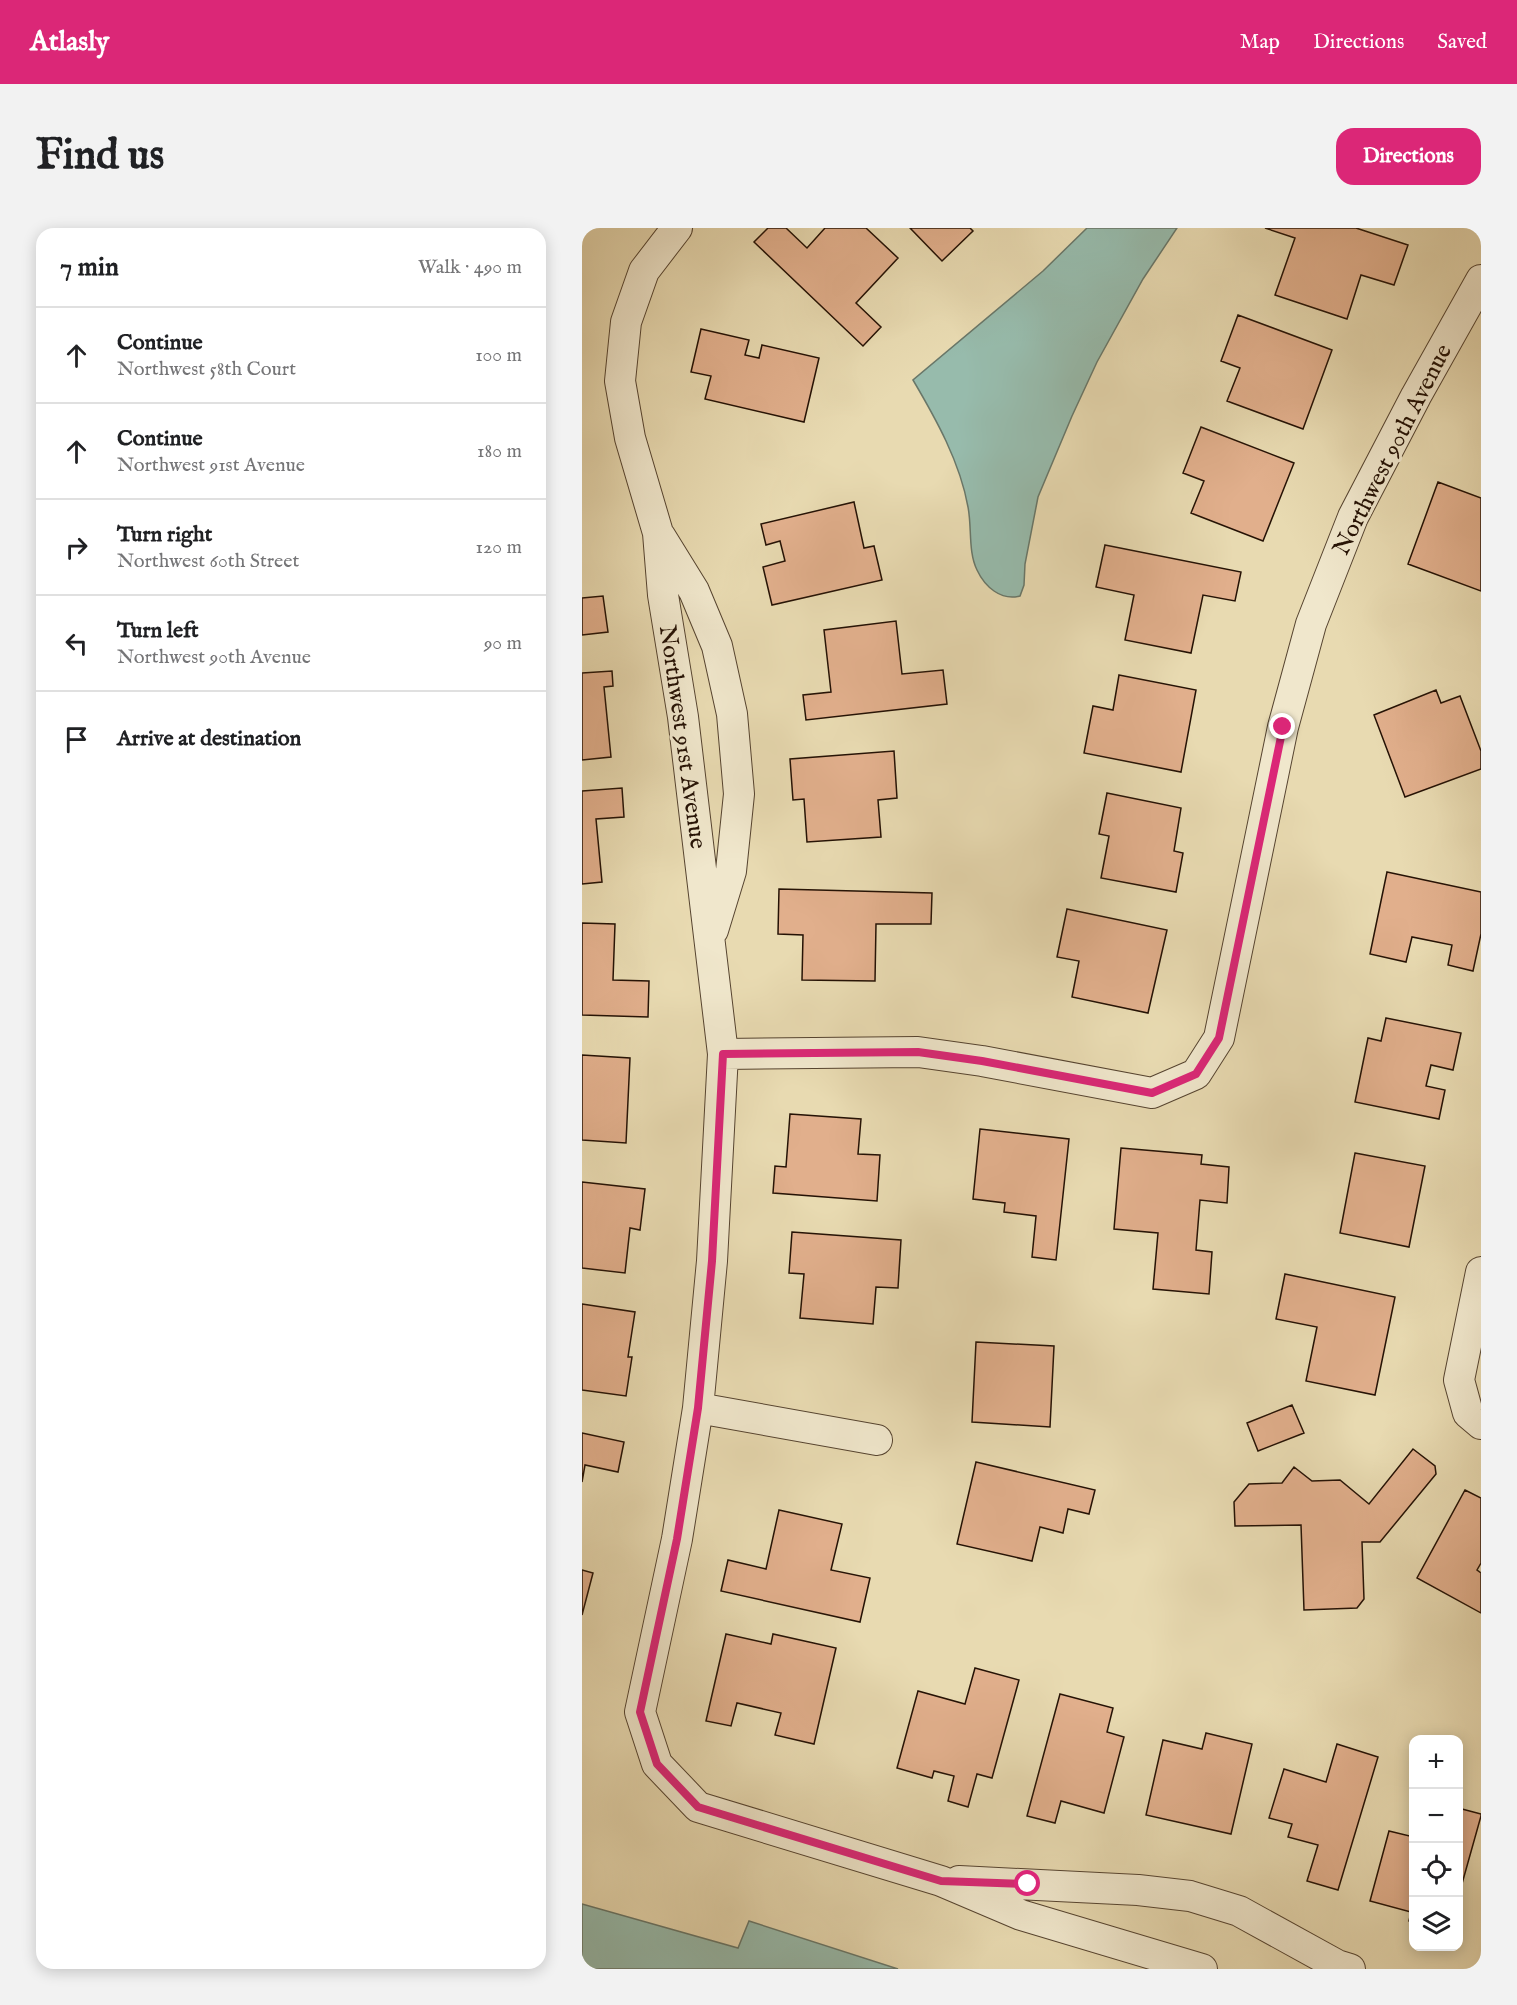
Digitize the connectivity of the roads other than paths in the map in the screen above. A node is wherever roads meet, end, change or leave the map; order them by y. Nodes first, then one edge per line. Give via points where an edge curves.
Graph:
1 (677, 228) edge
2 (1481, 280) edge
3 (658, 533) junction
4 (710, 940) junction
5 (723, 1054) junction
6 (1481, 1272) edge
7 (698, 1408) junction
8 (1474, 1419) edge
9 (877, 1440) dead end
10 (941, 1881) junction
11 (1202, 1969) edge
12 (1350, 1969) edge

1 - 3 street, Northwest 91st Avenue via 644,271 626,322 620,381 630,438
2 - 5 street, Northwest 90th Avenue via 1353,517 1311,624 1283,727 1219,1038 1196,1074 1152,1093 918,1052
3 - 4 street, Northwest 91st Avenue
3 - 4 street, Northwest 91st Avenue via 694,591 717,646 732,714 739,794 731,871
4 - 5 street, Northwest 91st Avenue
5 - 7 street, Northwest 91st Avenue via 712,1261
6 - 8 street via 1459,1380
7 - 9 street
7 - 10 street, Northwest 91st Avenue via 677,1539 640,1712 657,1764 698,1807
10 - 11 street via 1021,1915
10 - 12 street via 1190,1896 1239,1911

